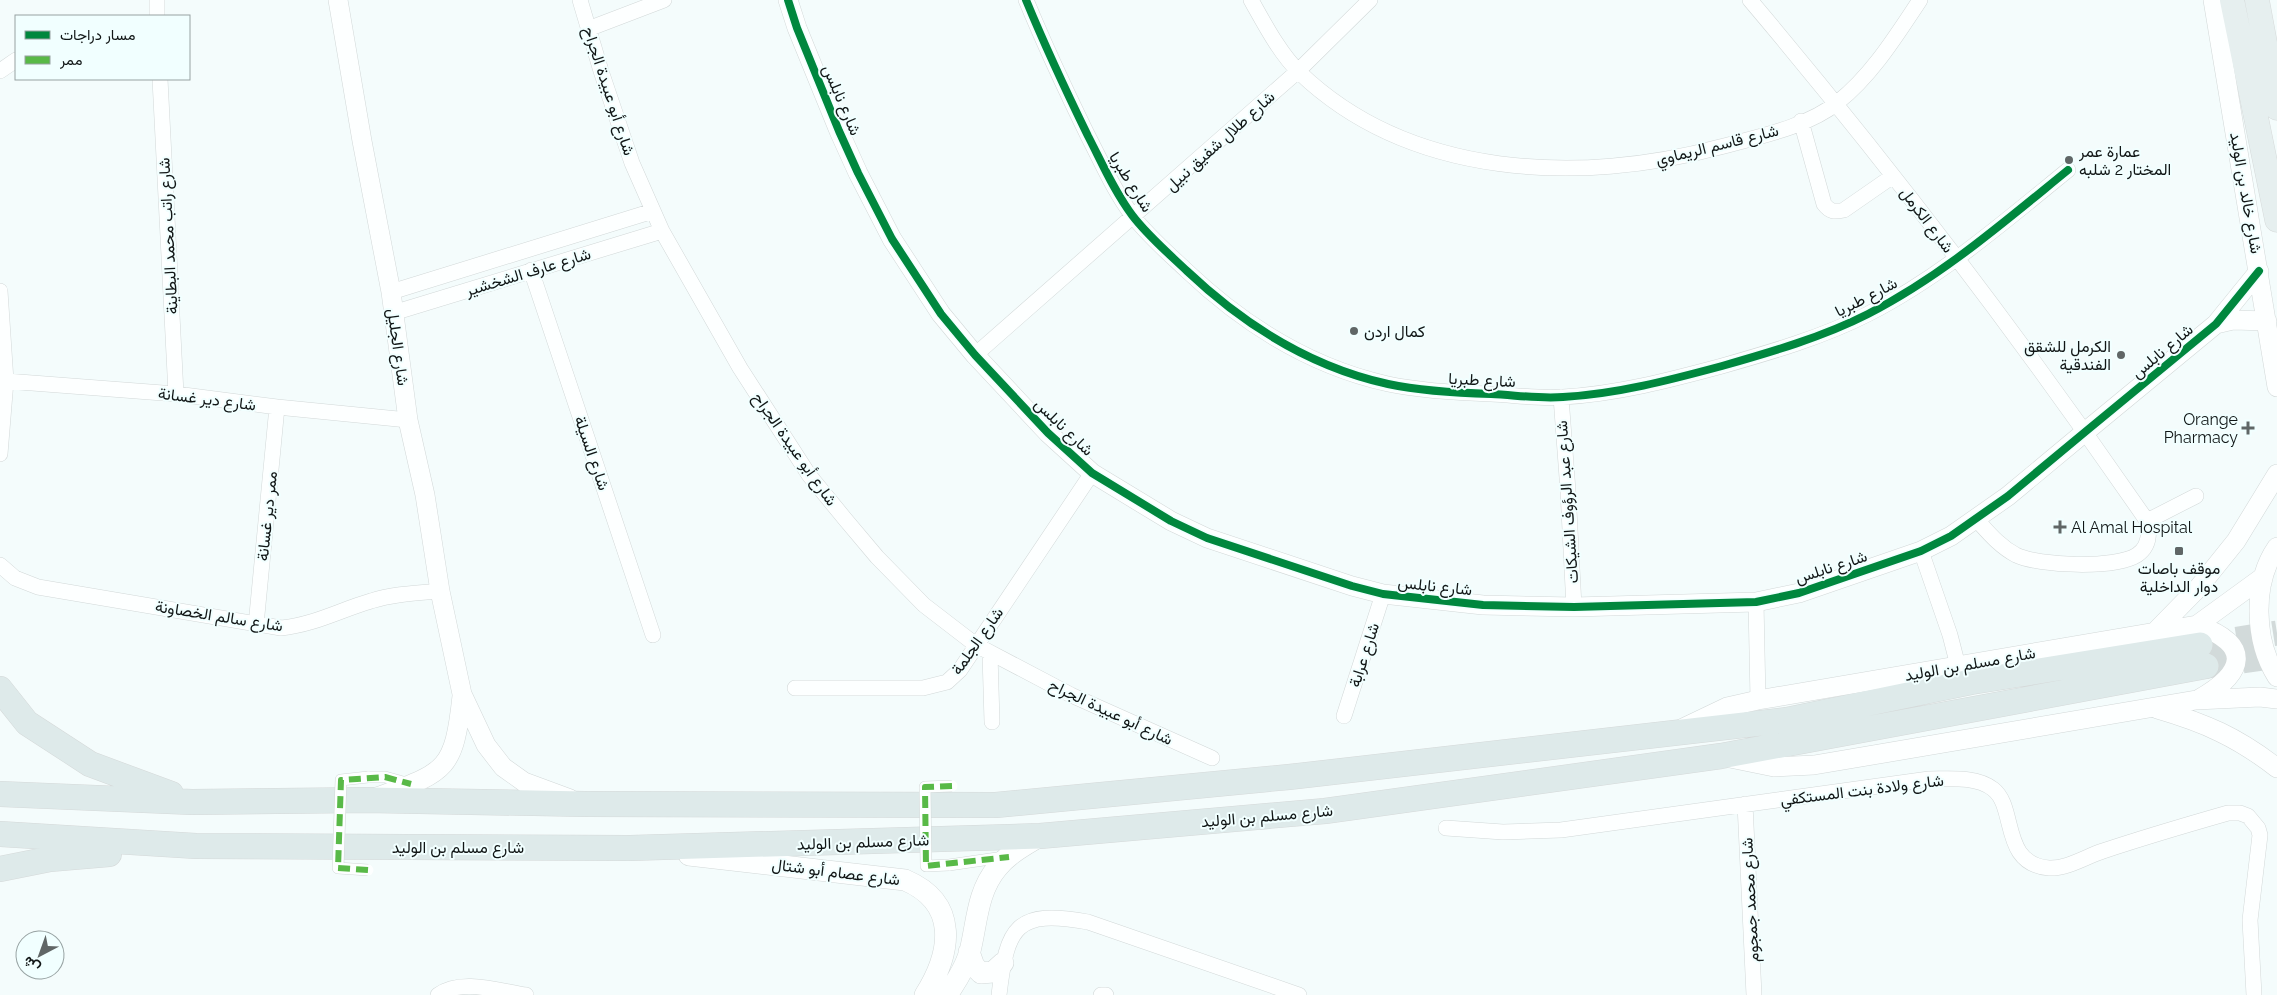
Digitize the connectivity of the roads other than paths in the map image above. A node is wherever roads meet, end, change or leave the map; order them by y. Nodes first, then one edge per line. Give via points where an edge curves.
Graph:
1 (156, 0) edge
2 (338, 0) edge
3 (580, 0) edge
4 (664, 0) edge
5 (788, 0) edge
6 (1026, 0) edge
7 (1251, 0) edge
8 (1370, 0) edge
9 (1750, 0) edge
10 (1920, 0) edge
11 (2213, 0) edge
12 (2232, 0) edge
13 (2257, 0) edge
14 (157, 15) edge
15 (588, 29) junction
16 (15, 61) edge
17 (0, 71) edge
18 (1298, 71) junction
19 (160, 80) edge
20 (1837, 103) junction
21 (2277, 108) edge
22 (1801, 121) junction
23 (2068, 170) dead end
24 (1893, 176) junction
25 (653, 211) junction
26 (1134, 217) junction
27 (2277, 220) edge
28 (662, 231) junction
29 (1957, 260) junction
30 (531, 270) junction
31 (2259, 270) junction
32 (0, 291) edge
33 (391, 292) junction
34 (393, 313) junction
35 (2268, 321) junction
36 (2216, 324) junction
37 (974, 355) junction
38 (2275, 363) edge
39 (6, 381) junction
40 (2277, 387) edge
41 (176, 394) junction
42 (1561, 397) junction
43 (278, 407) junction
44 (408, 420) junction
45 (2086, 432) junction
46 (0, 454) edge
47 (1092, 473) junction
48 (2277, 474) edge
49 (2196, 496) dead end
50 (1976, 519) junction
51 (2147, 521) junction
52 (2277, 547) edge
53 (1921, 551) junction
54 (0, 564) edge
55 (2263, 577) junction
56 (440, 591) junction
57 (1383, 594) junction
58 (1756, 602) junction
59 (1574, 607) junction
60 (256, 625) junction
61 (2157, 630) junction
62 (653, 635) dead end
63 (976, 645) junction
64 (2201, 645) junction
65 (990, 654) junction
66 (1958, 666) junction
67 (2277, 677) edge
68 (795, 688) dead end
69 (0, 689) edge
70 (462, 694) junction
71 (2277, 699) edge
72 (1758, 700) junction
73 (2196, 700) junction
74 (2151, 707) junction
75 (1344, 716) dead end
76 (992, 722) dead end
77 (1668, 735) junction
78 (1721, 756) junction
79 (1212, 758) dead end
80 (2277, 768) edge
81 (952, 786) dead end
82 (367, 789) junction
83 (0, 794) edge
84 (192, 802) junction
85 (585, 804) junction
86 (1745, 804) junction
87 (1446, 828) dead end
88 (0, 834) edge
89 (1040, 836) junction
90 (196, 846) junction
91 (630, 848) junction
92 (1009, 856) junction
93 (0, 869) edge
94 (368, 870) dead end
95 (970, 952) junction
96 (1003, 963) junction
97 (438, 995) edge
98 (526, 995) edge
99 (925, 995) edge
100 (948, 995) edge
101 (999, 995) edge
102 (1101, 995) edge
103 (1106, 995) edge
104 (1299, 995) edge
105 (1754, 995) edge
106 (2254, 995) edge

1 - 14 street
2 - 33 street, شارع الجليل
3 - 15 street, شارع أبو عبيدة الجراح
4 - 15 street
5 - 37 street, شارع نابلس via 826,99 879,214 941,314
6 - 26 street, شارع طبريا via 1069,97 1116,190
7 - 18 street, شارع قاسم الريماوي
8 - 18 street, شارع طلال شفيق نبيل
9 - 20 street, شارع الكرمل
10 - 20 street, شارع قاسم الريماوي via 1873,66
11 - 31 street, شارع خالد بن الوليد
12 - 27 main road, شارع خالد بن الوليد
13 - 21 main road
15 - 25 street, شارع أبو عبيدة الجراح via 629,154
16 - 17 street
18 - 22 street, شارع قاسم الريماوي via 1334,102 1374,126 1445,152 1502,164 1544,168 1644,164 1748,140
18 - 26 street, شارع طلال شفيق نبيل
19 - 41 street, شارع راتب محمد البطاينة
20 - 22 street, شارع قاسم الريماوي
20 - 24 street, شارع الكرمل
22 - 24 street via 1824,204 1830,210 1844,210
23 - 29 street, شارع طبريا
24 - 29 street, شارع الكرمل
25 - 28 street, شارع أبو عبيدة الجراح
25 - 33 street, شارع عارف الشخشير
26 - 37 street, شارع طلال شفيق نبيل
26 - 42 street, شارع طبريا via 1207,290 1247,322 1310,356 1385,383 1422,390
28 - 30 street, شارع عارف الشخشير
28 - 63 street, شارع أبو عبيدة الجراح via 740,368 809,475 878,557 918,598
29 - 42 street, شارع طبريا via 1866,316 1754,357 1662,382
29 - 45 street, شارع الكرمل
30 - 34 street, شارع عارف الشخشير
30 - 62 street, شارع السيلة
31 - 35 street, شارع خالد بن الوليد
31 - 36 street, شارع نابلس
32 - 39 street
33 - 34 street, شارع الجليل
34 - 44 street, شارع الجليل
35 - 36 street, شارع نابلس via 2233,320
35 - 38 street, شارع خالد بن الوليد
36 - 45 street, شارع نابلس
37 - 47 street, شارع نابلس via 1048,434
38 - 40 street, شارع خالد بن الوليد
39 - 41 street, شارع دير غسانة
39 - 46 street
41 - 43 street, شارع دير غسانة
42 - 59 street, شارع عبد الرؤوف الشيكات
43 - 44 street, شارع دير غسانة
43 - 60 street, ممر دير غسانة
44 - 56 street, شارع الجليل via 425,494
45 - 50 street, شارع نابلس
45 - 51 street, شارع الكرمل
47 - 57 street, شارع نابلس via 1171,521 1208,538
47 - 63 street, شارع الجلمة
48 - 61 street via 2236,541 2199,587
49 - 51 street
50 - 51 street via 2002,546 2017,555 2037,562 2067,564 2100,563 2139,554 2148,541
50 - 53 street, شارع نابلس
52 - 55 street
53 - 58 street, شارع نابلس via 1799,593
53 - 66 street
54 - 60 street, شارع سالم الخصاونة via 15,578 38,586
55 - 64 street, شارع مسلم بن الوليد
55 - 67 street via 2258,620 2268,664
56 - 60 street, شارع سالم الخصاونة via 371,601 298,626
56 - 70 street, شارع الجليل
57 - 59 street, شارع نابلس via 1483,605
57 - 75 street, شارع عرابة
58 - 59 street, شارع نابلس
58 - 72 street
61 - 64 street, شارع مسلم بن الوليد
61 - 66 street, شارع مسلم بن الوليد
63 - 65 street, شارع أبو عبيدة الجراح
63 - 68 street, شارع الجلمة via 960,670 947,682 936,686
64 - 73 street via 2224,636 2233,646 2236,656 2234,669 2223,684
64 - 77 highway, شارع مسلم بن الوليد via 1971,682 1786,720
64 - 78 highway, شارع مسلم بن الوليد
65 - 76 street
65 - 79 street, شارع أبو عبيدة الجراح via 1071,695
66 - 72 street, شارع مسلم بن الوليد
69 - 84 highway via 28,723 90,764
70 - 82 street, شارع الجليل via 456,740 449,758 432,774 411,784
70 - 85 street, شارع الجليل via 486,745 503,767 524,782
71 - 73 street, شارع مسلم بن الوليد
72 - 77 street, شارع مسلم بن الوليد via 1727,707
73 - 74 street, شارع مسلم بن الوليد
74 - 78 street, شارع مسلم بن الوليد via 1814,765 1774,766
74 - 80 street via 2197,720 2223,732
77 - 85 highway, شارع مسلم بن الوليد via 1289,777 996,805
78 - 89 highway, شارع مسلم بن الوليد via 1325,811
81 - 92 street, bridge via 925,786 926,866
82 - 84 highway, شارع مسلم بن الوليد
82 - 85 highway, شارع مسلم بن الوليد
82 - 94 street, bridge via 341,780 338,868
83 - 84 highway, شارع مسلم بن الوليد
86 - 87 street, شارع ولادة بنت المستكفي via 1562,830 1503,832
86 - 105 street, شارع محمد جمجوم
86 - 106 street, شارع ولادة بنت المستكفي via 1930,779 1975,782 1994,790 2000,797 2013,840 2024,855 2032,863 2048,868 2240,812 2248,816 2260,835 2250,920
88 - 90 highway, شارع مسلم بن الوليد
89 - 91 highway, شارع مسلم بن الوليد
89 - 92 main road
90 - 91 highway, شارع مسلم بن الوليد
90 - 93 highway via 50,859
91 - 99 main road, شارع عصام أبو شتال via 905,880 918,886 928,893 944,916 946,936 936,977
92 - 95 main road via 996,869 978,906
95 - 96 main road via 974,966 981,973 993,972
95 - 100 main road
96 - 101 street
96 - 104 street via 1010,939 1024,923 1042,917 1060,917 1088,922
97 - 98 street via 447,989 466,987
102 - 103 street

